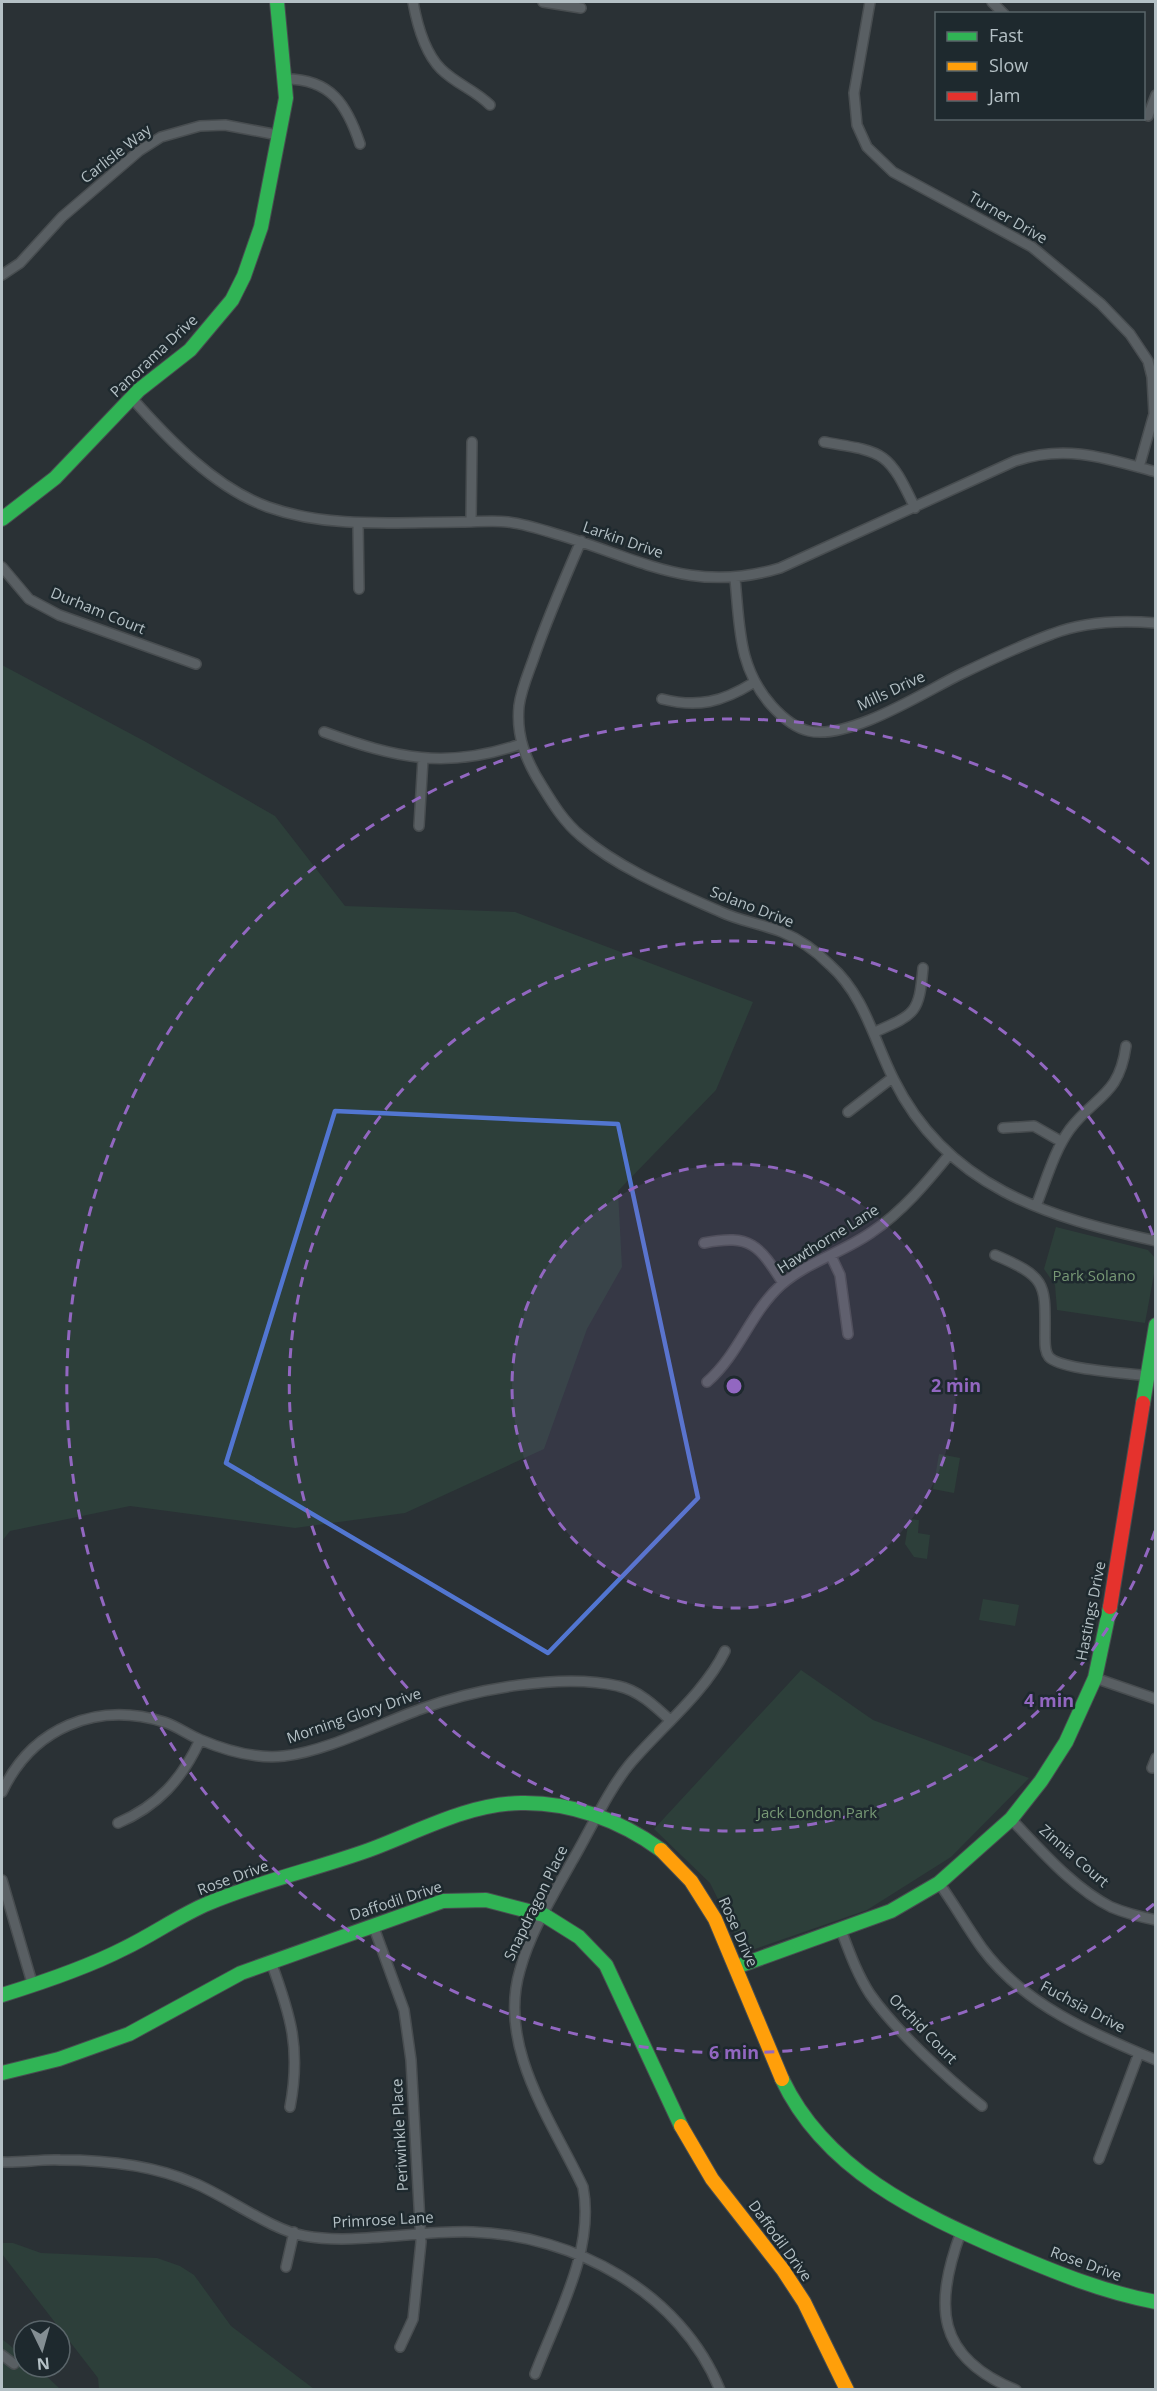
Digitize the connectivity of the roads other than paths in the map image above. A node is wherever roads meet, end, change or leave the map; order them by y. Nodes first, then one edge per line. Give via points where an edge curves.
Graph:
1 (277, 2) edge
2 (413, 2) edge
3 (543, 2) edge
4 (870, 2) edge
5 (581, 8) dead end
6 (286, 79) junction
7 (1155, 95) edge
8 (490, 105) dead end
9 (1149, 117) edge
10 (278, 135) junction
11 (360, 144) dead end
12 (2, 275) edge
13 (1153, 367) edge
14 (131, 397) junction
15 (472, 442) dead end
16 (824, 442) dead end
17 (1139, 467) junction
18 (1155, 472) edge
19 (915, 508) junction
20 (2, 519) edge
21 (471, 522) junction
22 (358, 523) junction
23 (581, 541) junction
24 (2, 567) edge
25 (735, 579) junction
26 (359, 589) dead end
27 (1155, 623) edge
28 (196, 664) dead end
29 (753, 683) junction
30 (662, 699) dead end
31 (324, 732) dead end
32 (521, 744) junction
33 (423, 759) junction
34 (419, 826) dead end
35 (923, 968) dead end
36 (875, 1032) junction
37 (1126, 1046) dead end
38 (892, 1078) junction
39 (848, 1112) dead end
40 (1003, 1128) dead end
41 (1062, 1142) junction
42 (949, 1155) junction
43 (1036, 1206) junction
44 (1155, 1241) edge
45 (704, 1243) dead end
46 (995, 1255) dead end
47 (831, 1256) junction
48 (783, 1283) junction
49 (1155, 1324) edge
50 (848, 1334) dead end
51 (1148, 1376) junction
52 (707, 1382) dead end
53 (725, 1651) dead end
54 (1095, 1678) junction
55 (1155, 1699) edge
56 (670, 1720) junction
57 (200, 1740) junction
58 (2, 1792) edge
59 (599, 1816) junction
60 (1011, 1819) junction
61 (118, 1822) dead end
62 (2, 1880) edge
63 (939, 1882) junction
64 (12, 1915) junction
65 (544, 1915) junction
66 (2, 1918) edge
67 (1155, 1920) edge
68 (373, 1925) junction
69 (841, 1930) junction
70 (271, 1962) junction
71 (736, 1967) junction
72 (33, 1986) junction
73 (2, 1995) edge
74 (1138, 2053) junction
75 (1155, 2060) edge
76 (2, 2073) edge
77 (982, 2106) dead end
78 (290, 2107) dead end
79 (1099, 2159) dead end
80 (2, 2162) edge
81 (294, 2232) junction
82 (961, 2232) junction
83 (421, 2233) junction
84 (581, 2254) junction
85 (286, 2267) dead end
86 (1155, 2302) edge
87 (400, 2347) dead end
88 (535, 2374) dead end
89 (720, 2390) edge
90 (847, 2390) edge
91 (1016, 2390) edge

1 - 6 street, Panorama Drive
2 - 8 street via 422,38 440,68
3 - 5 street
4 - 13 street, Turner Drive via 856,74 854,110 862,137 874,156 893,172 1032,247 1101,304
6 - 10 street, Panorama Drive
6 - 11 street via 304,79 333,95 345,106
7 - 9 street
10 - 12 street, Carlisle Way via 225,125 190,128 161,137 62,218 20,263
10 - 14 street, Panorama Drive via 254,254 231,301 195,345
13 - 17 street, Turner Drive via 1154,414
14 - 20 street, Panorama Drive via 78,458 24,506
14 - 22 street, Larkin Drive via 189,455 244,497 269,508
15 - 21 street
16 - 19 street via 872,450 884,456 900,476
17 - 18 street, Larkin Drive
17 - 19 street, Larkin Drive via 1077,453 1040,453
19 - 25 street, Larkin Drive via 780,568
21 - 22 street, Larkin Drive
21 - 23 street, Larkin Drive via 507,521
22 - 26 street
23 - 25 street, Larkin Drive via 667,572
23 - 32 street, Solano Drive via 525,682 519,705
24 - 28 street, Durham Court via 28,599 59,615
25 - 29 street, Mills Drive via 742,651
27 - 29 street, Mills Drive via 1100,622 1053,633 871,719 833,730 812,732 788,721
29 - 30 street via 729,697 704,703
31 - 33 street via 394,755
32 - 33 street via 479,754
32 - 36 street, Solano Drive via 531,769 561,816 582,837 634,871 728,916 782,933 811,950 845,981
33 - 34 street
35 - 36 street via 916,1008 907,1018
36 - 38 street, Solano Drive
37 - 41 street via 1120,1077
38 - 39 street
38 - 42 street, Solano Drive via 925,1131
40 - 41 street via 1034,1126
41 - 43 street
42 - 43 street, Solano Drive via 1005,1194
42 - 47 street, Hawthorne Lane via 892,1216
43 - 44 street, Solano Drive
45 - 48 street via 724,1239 748,1241 767,1257
46 - 51 street via 1024,1268 1040,1282 1049,1357 1062,1364
47 - 48 street, Hawthorne Lane
47 - 50 street via 840,1275
48 - 52 street, Hawthorne Lane via 769,1297 725,1366
49 - 51 street, Hastings Drive
51 - 54 street, Hastings Drive via 1107,1627
53 - 56 street, Snapdragon Place via 715,1671
54 - 55 street
54 - 60 street, Hastings Drive via 1066,1742
56 - 57 street, Morning Glory Drive via 639,1695 619,1686 582,1682 540,1684 460,1698 285,1756 236,1753
56 - 59 street, Snapdragon Place via 627,1767
57 - 58 street, Morning Glory Drive via 165,1722 134,1716 85,1719 64,1725 39,1743 16,1766
57 - 61 street via 170,1789 139,1814
59 - 65 street, Snapdragon Place
59 - 71 street, Rose Drive via 647,1840 678,1866 715,1914
59 - 72 street, Rose Drive via 541,1803 509,1804 460,1814 338,1861 215,1900 107,1956
60 - 63 street, Hastings Drive
60 - 67 street, Zinnia Court via 1088,1892 1111,1907
62 - 64 street
63 - 69 street, Hastings Drive via 891,1911
63 - 74 street, Fuchsia Drive via 983,1950 1024,1991 1045,2007
64 - 66 street
64 - 72 street
65 - 68 street, Daffodil Drive via 486,1900 461,1899 443,1901
65 - 84 street, Snapdragon Place via 520,1969 516,2027 525,2068 583,2187 587,2218
65 - 90 street, Daffodil Drive via 579,1936 606,1965 675,2115 712,2179 804,2302
68 - 70 street, Daffodil Drive
68 - 83 street, Periwinkle Place via 408,2028
69 - 71 street, Hastings Drive
69 - 77 street, Orchid Court via 856,1968 882,2009 957,2087
70 - 76 street, Daffodil Drive via 214,1987 129,2034 59,2059
70 - 78 street via 286,2002 296,2056
71 - 82 street, Rose Drive via 776,2071 813,2129 853,2168 898,2202
72 - 73 street, Rose Drive
74 - 75 street, Fuchsia Drive
74 - 79 street
80 - 81 street, Primrose Lane via 126,2164 165,2173 193,2182
81 - 83 street, Primrose Lane via 335,2238
81 - 85 street
82 - 86 street, Rose Drive via 1073,2279
82 - 91 street via 949,2263 944,2302 950,2335 967,2362
83 - 84 street, Primrose Lane via 474,2232 534,2238
83 - 87 street, Periwinkle Place via 413,2319
84 - 88 street, Snapdragon Place
84 - 89 street, Primrose Lane via 661,2306 690,2340

